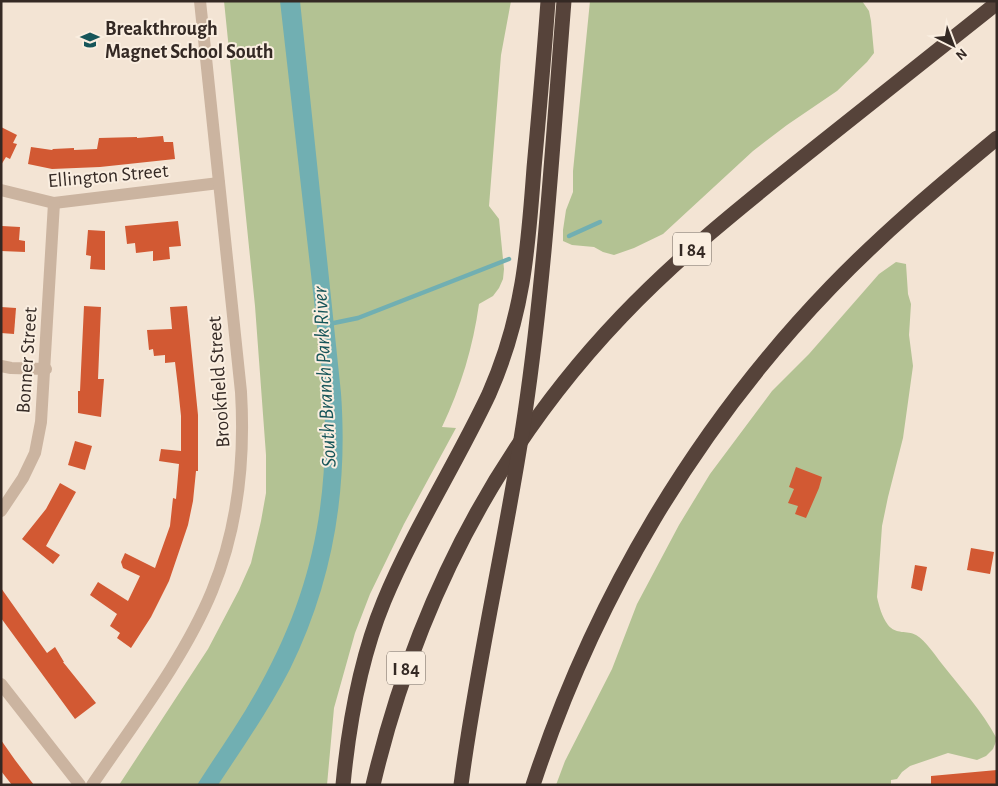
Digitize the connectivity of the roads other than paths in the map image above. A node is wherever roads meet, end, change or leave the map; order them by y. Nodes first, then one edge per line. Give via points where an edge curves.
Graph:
1 (200, 1) edge
2 (548, 1) edge
3 (564, 1) edge
4 (997, 3) edge
5 (997, 138) edge
6 (219, 183) junction
7 (1, 190) edge
8 (54, 203) junction
9 (1, 366) edge
10 (46, 368) junction
11 (1, 511) edge
12 (1, 684) edge
13 (80, 785) edge
14 (92, 785) edge
15 (343, 785) edge
16 (373, 785) edge
17 (461, 785) edge
18 (533, 785) edge

1 - 6 street, Brookfield Street
2 - 15 highway via 527,259 512,333 489,394 415,535 380,612 354,701
3 - 17 highway via 529,384
4 - 16 highway, I 84 via 737,210 683,257 601,338 545,408 496,479 452,557 404,673
5 - 18 highway via 853,264 749,380 700,447 635,550 584,652 557,715
6 - 8 street, Ellington Street
6 - 14 street, Brookfield Street via 241,392 242,449 236,504 218,575 199,619 168,672
7 - 8 street, Ellington Street
8 - 10 street, Bonner Street
9 - 10 street
10 - 11 street, Bonner Street via 35,453
12 - 13 street

